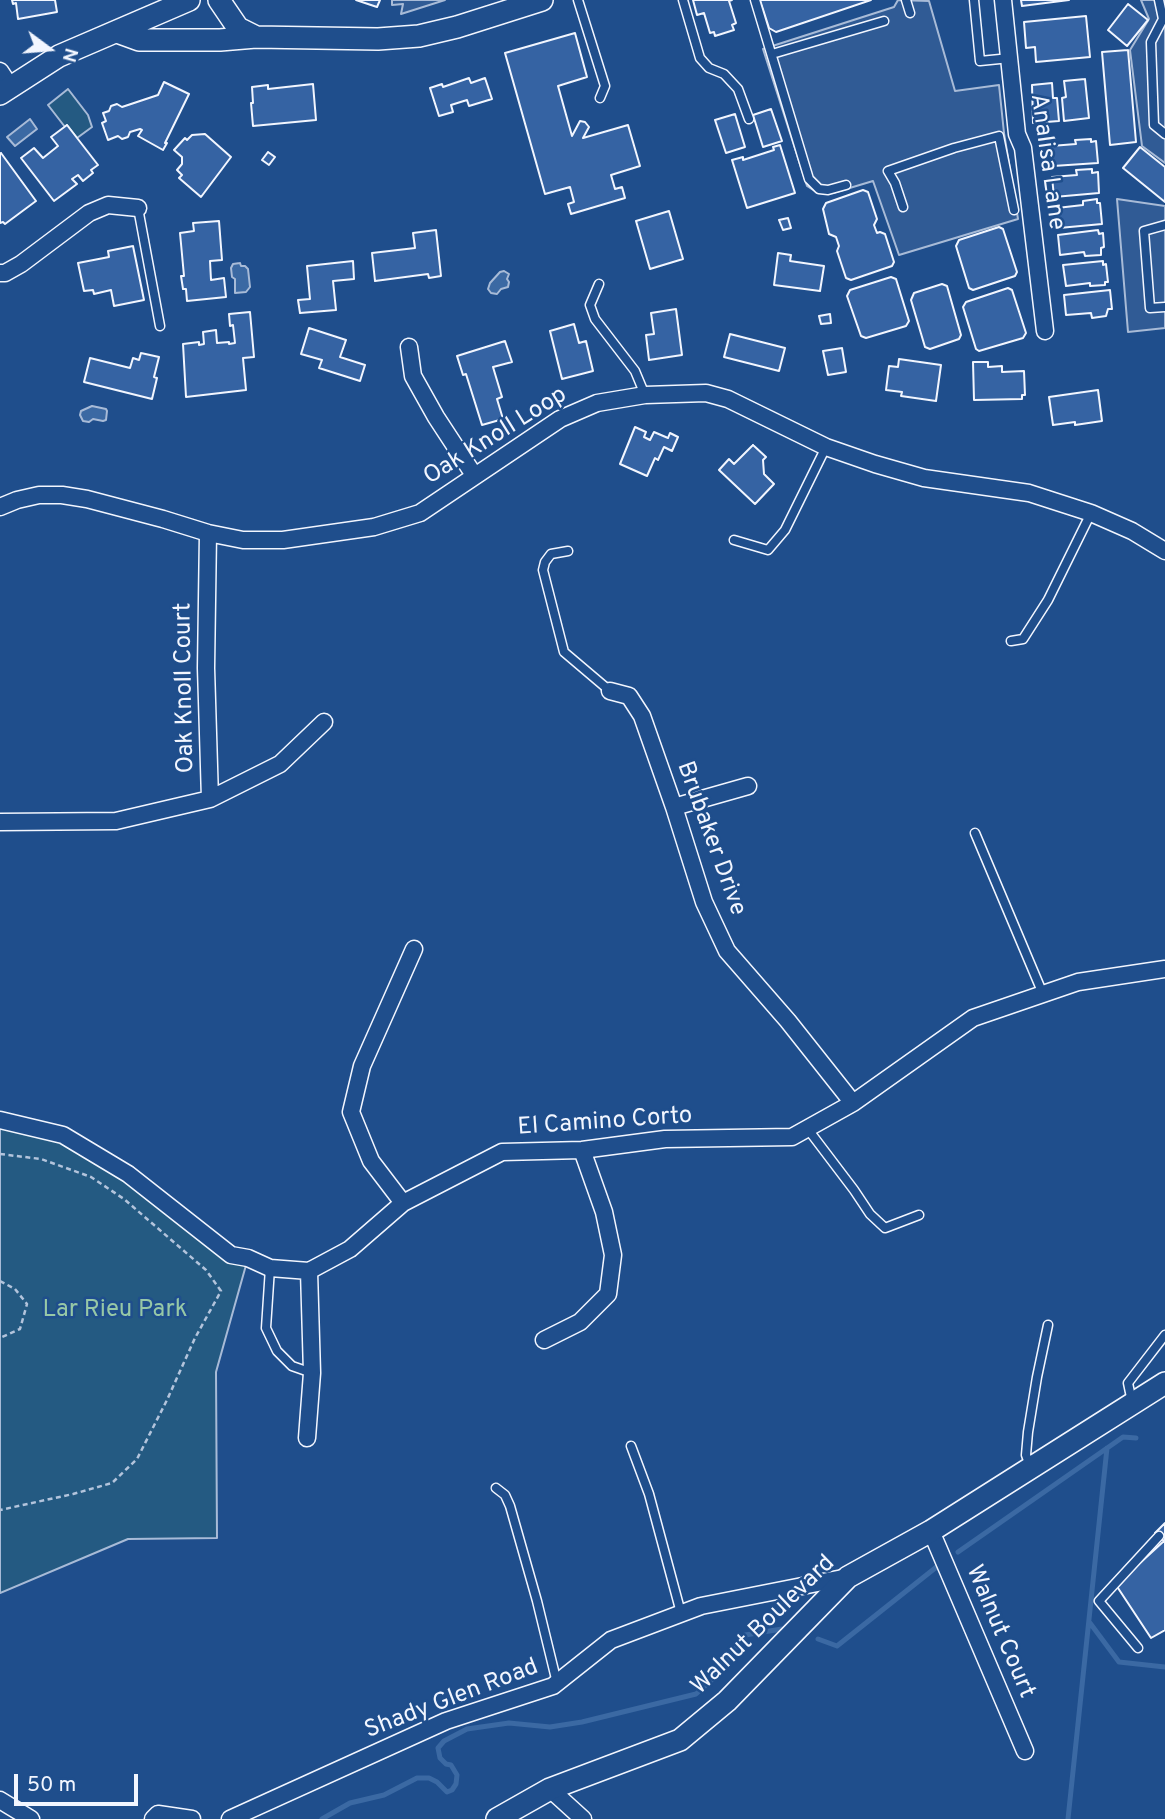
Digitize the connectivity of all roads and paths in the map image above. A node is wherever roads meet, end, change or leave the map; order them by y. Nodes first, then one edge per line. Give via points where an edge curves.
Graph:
1 (189, 0) edge
2 (219, 0) edge
3 (542, 0) edge
4 (578, 0) edge
5 (683, 0) edge
6 (755, 0) edge
7 (906, 0) edge
8 (974, 0) edge
9 (1003, 0) edge
10 (1159, 0) edge
11 (910, 13) dead end
12 (1164, 20) edge
13 (884, 21) dead end
14 (117, 32) junction
15 (257, 37) junction
16 (772, 54) junction
17 (1010, 58) junction
18 (3, 84) edge
19 (600, 98) dead end
20 (748, 119) dead end
21 (1165, 134) edge
22 (846, 185) dead end
23 (903, 207) dead end
24 (138, 208) joint
25 (1014, 210) dead end
26 (1165, 225) edge
27 (0, 273) edge
28 (599, 284) dead end
29 (1165, 307) edge
30 (160, 326) dead end
31 (1045, 331) dead end
32 (409, 347) dead end
33 (645, 395) junction
34 (826, 447) junction
35 (474, 475) junction
36 (0, 507) edge
37 (1091, 513) junction
38 (208, 533) junction
39 (734, 540) dead end
40 (568, 551) dead end
41 (1165, 551) edge
42 (1011, 641) dead end
43 (610, 691) joint
44 (324, 722) dead end
45 (748, 786) dead end
46 (210, 799) junction
47 (674, 807) junction
48 (0, 822) edge
49 (975, 833) dead end
50 (414, 949) dead end
51 (1165, 969) edge
52 (1043, 994) junction
53 (853, 1103) junction
54 (0, 1121) edge
55 (807, 1128) junction
56 (582, 1150) junction
57 (0, 1154) edge
58 (403, 1203) junction
59 (919, 1215) dead end
60 (270, 1268) junction
61 (309, 1270) junction
62 (0, 1281) edge
63 (1048, 1325) dead end
64 (1165, 1335) edge
65 (0, 1338) edge
66 (544, 1340) dead end
67 (312, 1373) junction
68 (1165, 1384) edge
69 (1132, 1405) junction
70 (307, 1438) dead end
71 (631, 1446) dead end
72 (1031, 1468) junction
73 (496, 1488) dead end
74 (0, 1510) edge
75 (931, 1531) junction
76 (1159, 1536) dead end
77 (848, 1577) junction
78 (681, 1613) junction
79 (1138, 1648) dead end
80 (557, 1683) junction
81 (1025, 1751) dead end
82 (550, 1789) junction
83 (0, 1800) edge
84 (31, 1819) edge
85 (153, 1819) edge
86 (192, 1819) edge
87 (230, 1819) edge
88 (496, 1819) edge
89 (583, 1819) edge

1 - 14 street
2 - 15 street via 238,28
3 - 15 street via 419,36
4 - 19 lane via 605,86
5 - 20 lane via 700,58 738,89
6 - 16 lane
7 - 11 lane
8 - 17 lane via 980,61
9 - 17 street, Analisa Lane
10 - 12 lane
12 - 21 lane via 1151,42 1154,125
13 - 16 lane
14 - 15 street via 139,40
14 - 18 street
16 - 22 lane via 809,179 819,189
17 - 31 street, Analisa Lane
23 - 25 lane via 888,171 999,136
24 - 27 street via 108,205 89,213 21,264
24 - 30 lane
26 - 29 lane via 1144,231 1150,308
28 - 33 lane via 590,305 595,318 635,371
32 - 35 street via 413,376
33 - 34 street, Oak Knoll Loop via 706,393 728,399
33 - 35 street, Oak Knoll Loop via 597,403 560,419
34 - 37 street, Oak Knoll Loop via 924,478 1029,493
34 - 39 lane via 785,530 768,550
35 - 38 street, Oak Knoll Loop via 419,513 374,527 283,540 243,540
36 - 38 street, Oak Knoll Loop via 40,495 62,495
37 - 41 street, Oak Knoll Loop
37 - 42 lane via 1048,600 1023,639
38 - 46 street, Oak Knoll Court
40 - 43 lane via 551,554 543,570 564,652
43 - 47 street, Brubaker Drive via 629,696 642,716
44 - 46 street via 279,764
45 - 47 street
46 - 48 street, Oak Knoll Court via 116,821
47 - 53 street, Brubaker Drive via 704,902 727,951
49 - 52 lane
50 - 58 street via 362,1066 351,1112 371,1161
51 - 52 street, El Camino Corto via 1078,982
52 - 53 street, El Camino Corto via 973,1018
53 - 55 street, El Camino Corto
54 - 60 street via 63,1135 128,1174 232,1255
55 - 56 street, El Camino Corto via 792,1137 665,1139
55 - 59 lane via 885,1228
56 - 58 street, El Camino Corto via 502,1152
56 - 66 street via 604,1212 613,1255 608,1294 580,1322
57 - 74 path via 41,1159 91,1177 186,1252 221,1291 137,1459 112,1483
58 - 61 street, El Camino Corto via 350,1249
60 - 61 street
60 - 67 lane via 266,1328 277,1351 292,1366
61 - 67 street
62 - 65 path via 15,1289 27,1304 20,1329
63 - 72 lane via 1028,1432 1026,1455
64 - 69 lane via 1128,1383
67 - 70 street
68 - 69 street, Walnut Boulevard
69 - 72 street, Walnut Boulevard
71 - 78 lane
72 - 75 street, Walnut Boulevard
73 - 80 lane via 510,1506
75 - 77 street, Walnut Boulevard
75 - 81 street, Walnut Court
76 - 79 lane via 1099,1601
77 - 78 street, Shady Glen Road
77 - 82 street, Walnut Boulevard via 727,1701 680,1740
78 - 80 street, Shady Glen Road via 611,1640
80 - 87 street, Shady Glen Road via 446,1721
82 - 88 street, Walnut Boulevard
82 - 89 street
83 - 84 street
85 - 86 street via 158,1814

